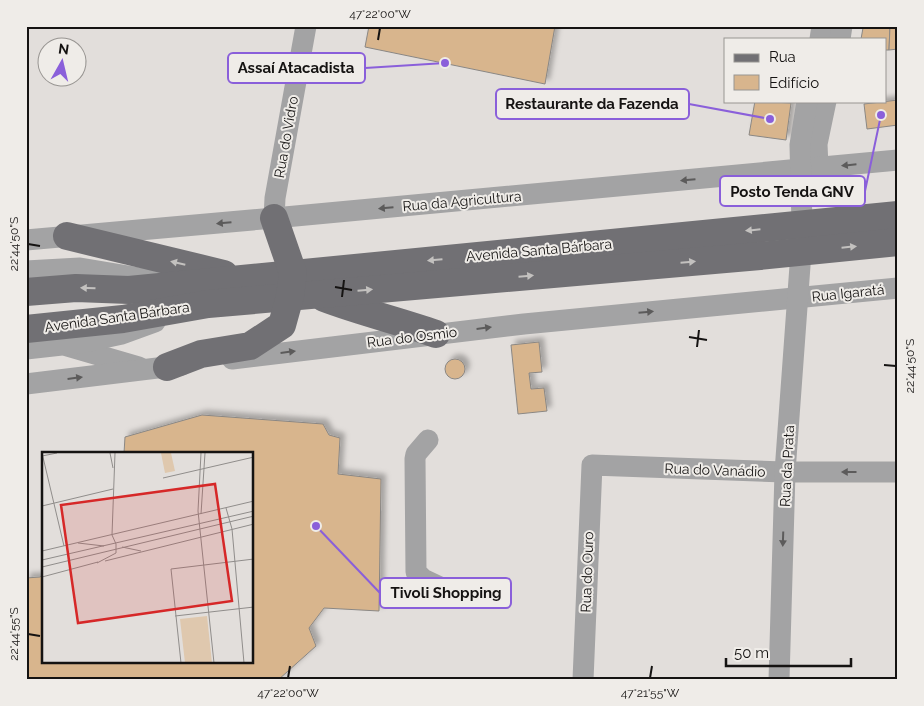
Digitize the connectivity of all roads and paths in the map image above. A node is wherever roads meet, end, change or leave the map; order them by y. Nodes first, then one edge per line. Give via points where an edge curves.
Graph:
1 (306, 26) edge
2 (807, 102) edge
3 (826, 102) edge
4 (898, 160) edge
5 (809, 169) junction
6 (898, 215) edge
7 (274, 218) junction
8 (802, 224) junction
9 (67, 236) junction
10 (26, 240) edge
11 (898, 242) edge
12 (801, 252) junction
13 (26, 271) edge
14 (242, 278) junction
15 (181, 285) junction
16 (300, 288) junction
17 (898, 288) edge
18 (26, 292) edge
19 (798, 299) junction
20 (208, 304) junction
21 (26, 329) edge
22 (436, 334) junction
23 (62, 345) junction
24 (26, 348) edge
25 (156, 368) junction
26 (26, 384) edge
27 (428, 440) dead end
28 (592, 465) joint
29 (785, 472) junction
30 (898, 472) edge
31 (462, 597) dead end
32 (583, 680) edge
33 (779, 680) edge

1 - 7 street, Rua do Vidro
2 - 5 street via 800,145
3 - 5 street via 818,144
4 -> 5 street, Rua da Agricultura
5 -> 7 street, Rua da Agricultura
5 - 8 street, Rua da Prata
6 - 8 main road, Avenida Santa Bárbara
7 -> 9 street, Rua da Agricultura
7 - 16 main road
8 - 12 street, Rua da Prata
8 -> 16 main road, Avenida Santa Bárbara
9 - 10 street, Rua da Agricultura
14 -> 9 main road
12 -> 11 main road, Avenida Santa Bárbara
16 -> 12 main road, Avenida Santa Bárbara
12 - 19 street, Rua da Prata
13 - 15 street, Avenida Santa Bárbara via 80,268
14 - 15 main road, Avenida Santa Bárbara
14 - 16 main road, Avenida Santa Bárbara
15 -> 18 main road, Avenida Santa Bárbara via 129,290 76,288
16 - 20 main road, Avenida Santa Bárbara
16 - 22 main road
16 - 25 main road via 282,325 250,346 201,354
17 - 19 street, Rua Igaratá
22 -> 19 street, Rua do Osmio
19 - 29 street, Rua da Prata
20 - 21 main road, Avenida Santa Bárbara via 123,319
20 - 23 street, Avenida Santa Bárbara via 122,334
25 -> 22 street, Rua do Osmio
23 - 24 street, Avenida Santa Bárbara
23 - 25 street, Avenida Santa Bárbara
26 -> 25 street, Rua do Osmio
27 - 31 street via 416,454 415,464 416,572 423,579
28 - 29 street, Rua do Vanádio
28 - 32 street, Rua do Ouro
30 -> 29 street, Rua do Vanádio
29 -> 33 street, Rua da Prata

